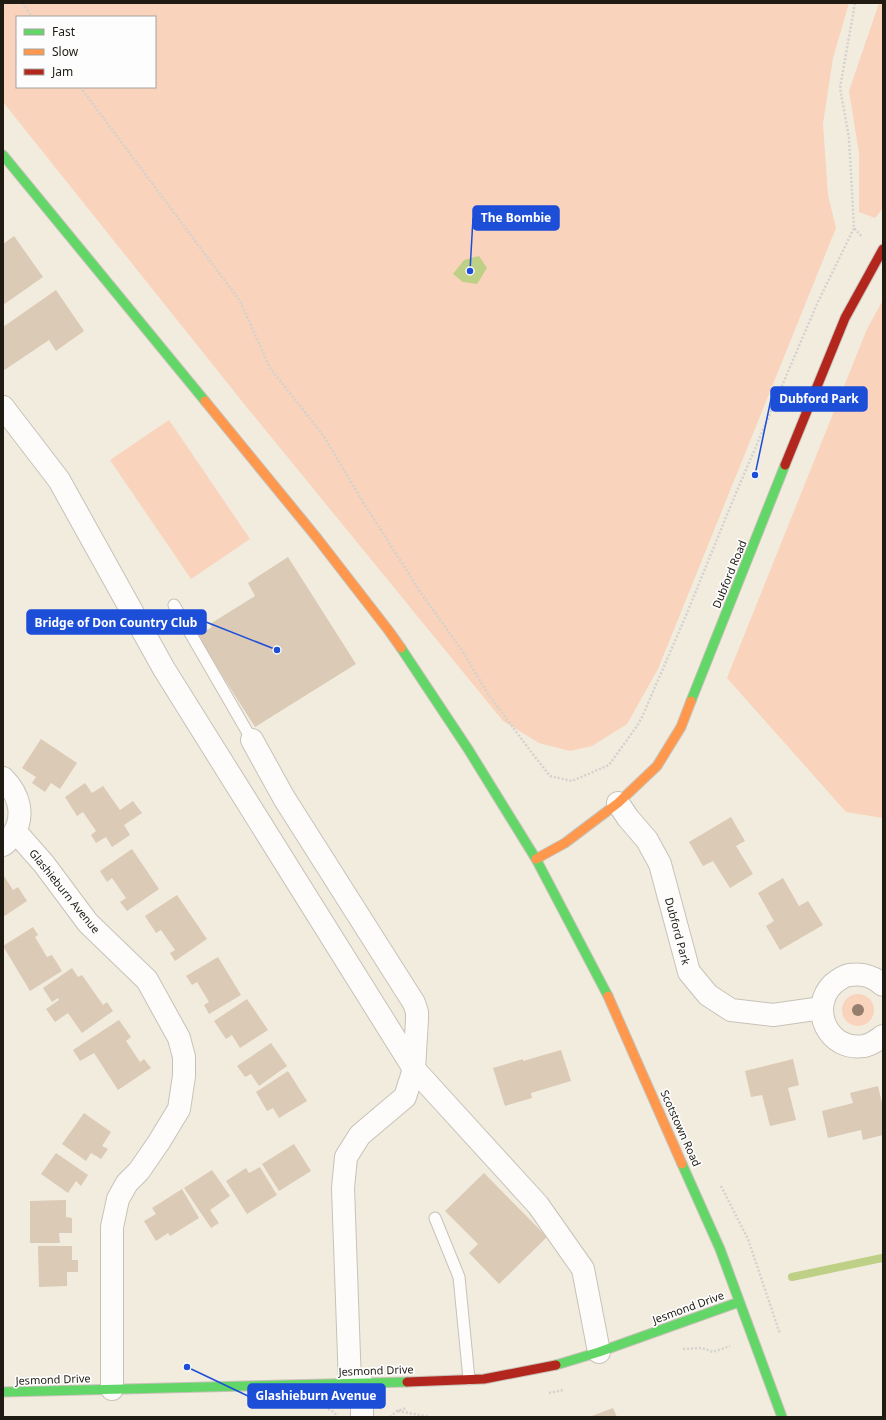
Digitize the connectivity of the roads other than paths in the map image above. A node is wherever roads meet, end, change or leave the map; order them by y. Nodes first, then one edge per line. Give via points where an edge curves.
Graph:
1 (3, 155) edge
2 (881, 253) edge
3 (3, 407) edge
4 (174, 605) dead end
5 (252, 740) joint
6 (3, 778) edge
7 (618, 803) junction
8 (9, 838) edge
9 (536, 859) junction
10 (883, 985) edge
11 (822, 1008) junction
12 (883, 1036) edge
13 (414, 1069) junction
14 (435, 1218) dead end
15 (739, 1302) junction
16 (599, 1352) junction
17 (469, 1379) junction
18 (356, 1384) junction
19 (112, 1389) junction
20 (3, 1392) edge
21 (362, 1417) edge
22 (782, 1417) edge

1 - 9 main road, Scotstown Road via 312,532 389,630 450,720
2 - 7 main road, Dubford Road via 845,318 680,727 657,766
3 - 13 street via 59,480 164,669
4 - 5 lane
5 - 13 street via 284,798 414,1004 417,1020
6 - 8 street, Glashieburn Avenue via 19,803 19,817
7 - 9 main road, Dubford Road via 565,843
7 - 11 street, Dubford Park via 647,840 660,864 689,972 708,995 731,1010 773,1015
8 - 19 street, Glashieburn Avenue via 44,864 88,923 147,980 180,1038 184,1056 179,1109 170,1126 139,1171 127,1182 118,1199 112,1234
9 - 15 main road, Scotstown Road via 609,997 720,1249
10 - 11 street via 868,975 846,976 829,988
11 - 12 street via 827,1029 843,1043 864,1046
13 - 16 street via 538,1205 583,1269
13 - 18 street via 405,1097 360,1136 346,1157 343,1188
14 - 17 lane via 459,1277
15 - 16 main road, Jesmond Drive
15 - 22 main road, Scotstown Road
16 - 17 main road, Jesmond Drive via 561,1364 484,1379
17 - 18 main road, Jesmond Drive
18 - 19 main road, Jesmond Drive
18 - 21 street
19 - 20 main road, Jesmond Drive

